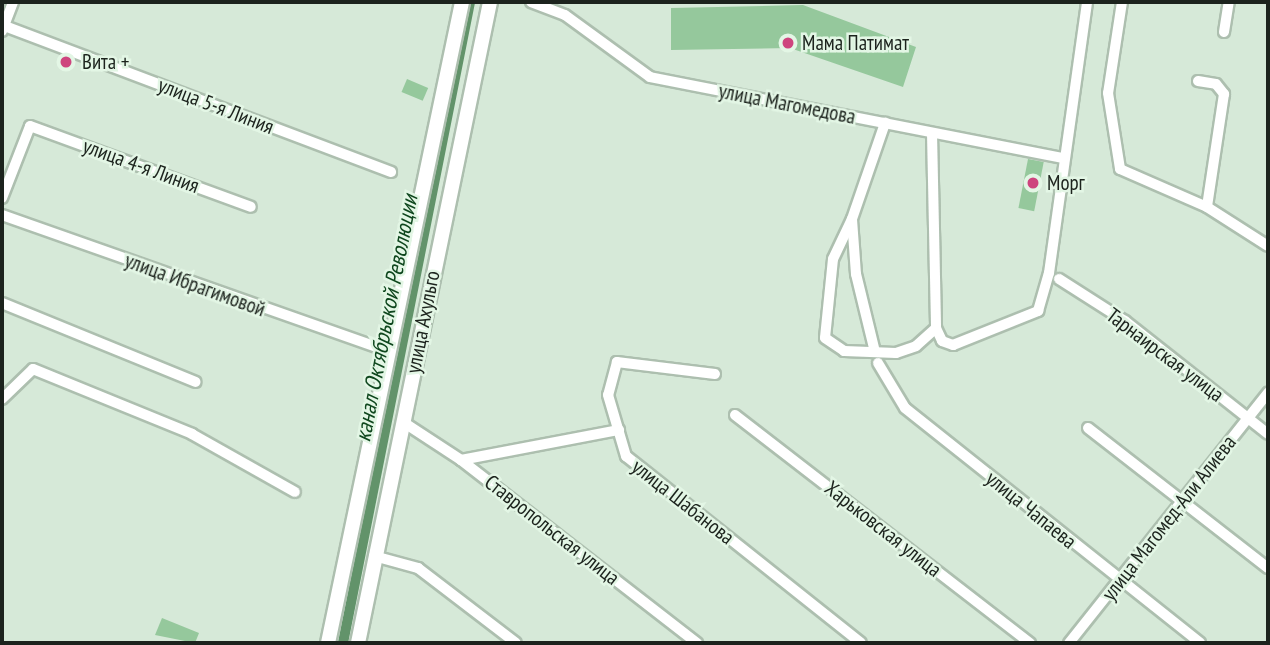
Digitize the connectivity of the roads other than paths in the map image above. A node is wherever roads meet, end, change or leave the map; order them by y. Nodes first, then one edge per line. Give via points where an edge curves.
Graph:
1 (13, 2) edge
2 (462, 2) edge
3 (490, 2) edge
4 (531, 2) edge
5 (557, 2) edge
6 (1087, 2) edge
7 (1122, 2) edge
8 (1228, 2) edge
9 (565, 16) junction
10 (3, 27) edge
11 (1224, 32) dead end
12 (1198, 81) dead end
13 (885, 123) junction
14 (932, 133) junction
15 (1062, 158) junction
16 (391, 172) dead end
17 (2, 198) edge
18 (251, 207) dead end
19 (1207, 207) junction
20 (2, 215) edge
21 (852, 219) junction
22 (1268, 246) edge
23 (1059, 279) dead end
24 (2, 303) edge
25 (936, 328) junction
26 (389, 351) junction
27 (875, 352) junction
28 (878, 363) dead end
29 (715, 374) dead end
30 (196, 382) dead end
31 (1268, 393) edge
32 (2, 399) edge
33 (735, 415) dead end
34 (1248, 418) junction
35 (403, 422) junction
36 (1088, 428) dead end
37 (619, 430) junction
38 (1268, 434) edge
39 (461, 460) junction
40 (295, 492) dead end
41 (1182, 499) junction
42 (374, 555) junction
43 (1268, 568) edge
44 (1119, 581) junction
45 (327, 643) edge
46 (358, 643) edge
47 (516, 643) edge
48 (697, 643) edge
49 (861, 643) edge
50 (1030, 643) edge
51 (1069, 643) edge
52 (1200, 643) edge

1 - 10 street
2 - 26 main road
3 - 35 main road, улица Ахульго
4 - 9 street, улица Магомедова
5 - 9 street
6 - 15 street
7 - 19 street via 1108,93 1119,169
8 - 11 street
9 - 13 street, улица Магомедова via 650,77
10 - 16 street, улица 5-я Линия
12 - 19 street via 1216,84 1224,94
13 - 14 street, улица Магомедова
13 - 21 street
14 - 15 street, улица Магомедова
14 - 25 street
15 - 25 street via 1049,273 1038,311 953,345 942,341
17 - 18 street, улица 4-я Линия via 30,126
19 - 22 street
20 - 26 street, улица Ибрагимовой
21 - 27 street via 856,274
21 - 27 street via 833,259 825,338 844,351
23 - 34 street, Тарнаирская улица via 1125,321
24 - 30 street
25 - 27 street via 916,346
26 - 45 main road
28 - 44 street, улица Чапаева via 905,408
29 - 37 street, улица Шабанова via 617,362 608,395
31 - 34 street, улица Магомед-Али Алиева
32 - 40 street via 33,369 181,429
33 - 50 street, Харьковская улица
34 - 38 street, Тарнаирская улица
34 - 41 street, улица Магомед-Али Алиева
35 - 39 street, Ставропольская улица
35 - 42 main road, улица Ахульго
36 - 41 street
37 - 39 street
37 - 49 street, улица Шабанова via 626,456
39 - 48 street, Ставропольская улица
41 - 43 street
41 - 44 street, улица Магомед-Али Алиева
42 - 46 main road, улица Ахульго
42 - 47 street via 418,568
44 - 51 street, улица Магомед-Али Алиева
44 - 52 street, улица Чапаева

